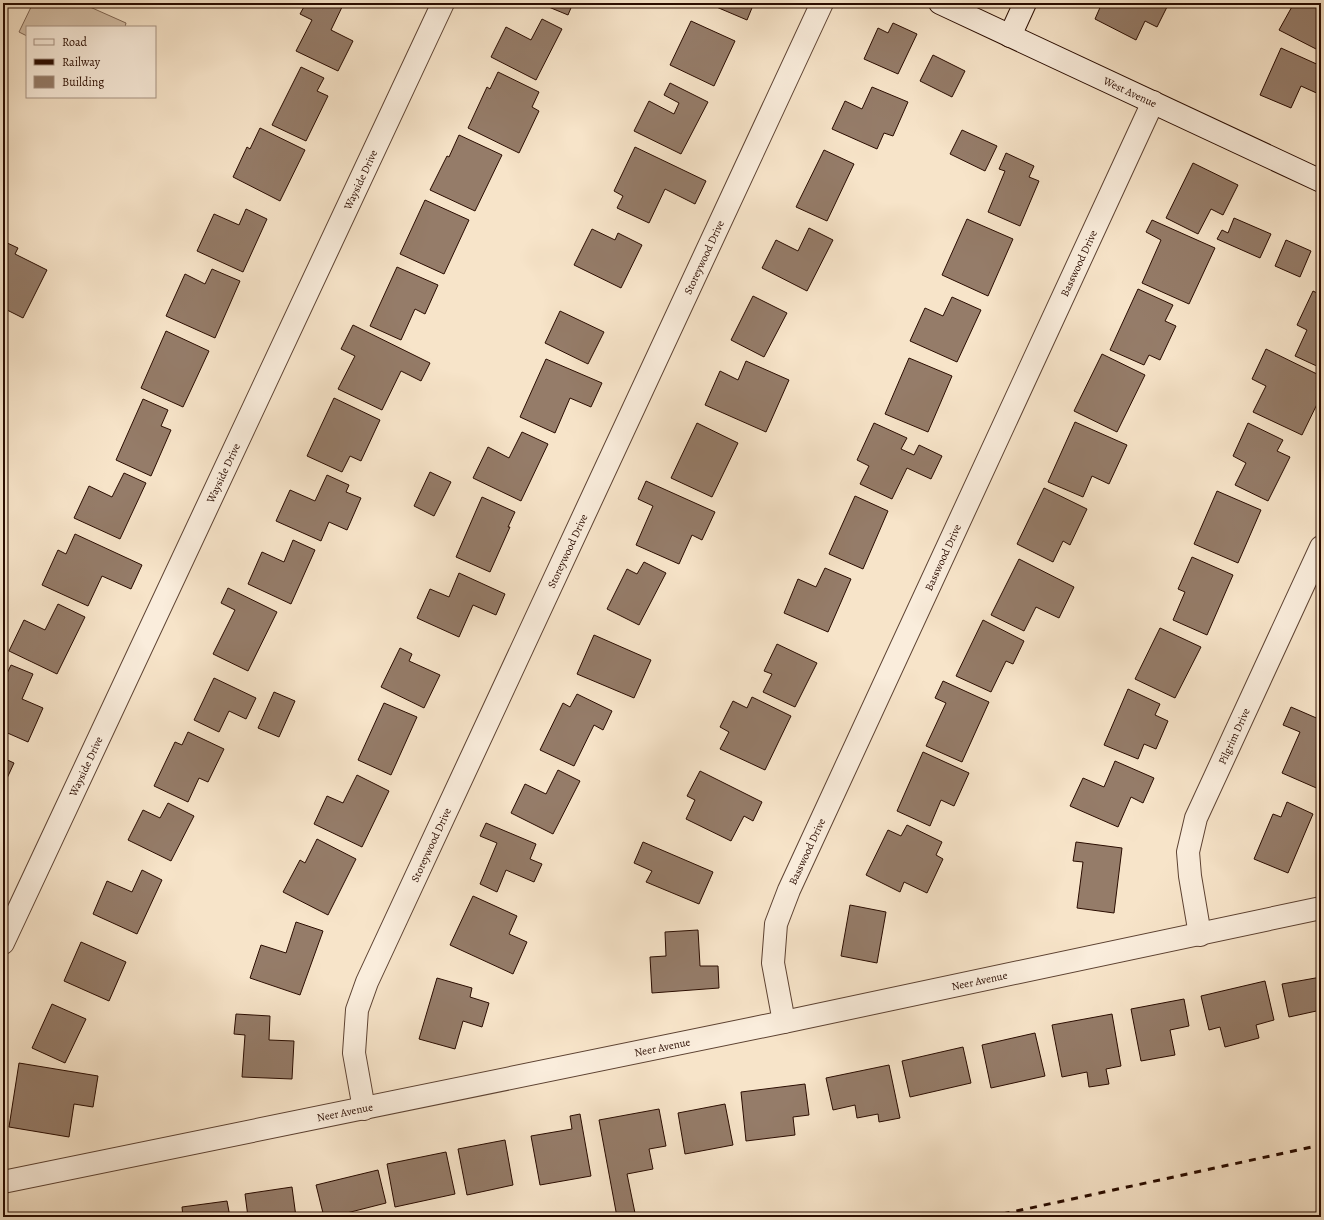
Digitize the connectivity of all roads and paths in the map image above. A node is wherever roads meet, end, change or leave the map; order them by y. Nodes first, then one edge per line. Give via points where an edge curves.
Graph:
1 (442, 3) edge
2 (822, 3) edge
3 (940, 3) edge
4 (1025, 3) edge
5 (1010, 36) junction
6 (1153, 102) junction
7 (1321, 181) edge
8 (1321, 547) edge
9 (1321, 908) edge
10 (1200, 935) junction
11 (3, 943) edge
12 (784, 1022) junction
13 (364, 1109) junction
14 (3, 1182) edge

1 - 11 street, Wayside Drive
2 - 13 street, Storeywood Drive via 367,982 358,1010 354,1053
3 - 5 street, West Avenue
4 - 5 street
5 - 6 street, West Avenue
6 - 7 street, West Avenue
6 - 12 street, Basswood Drive via 789,890 776,924 773,963
8 - 10 street, Pilgrim Drive via 1196,818 1188,852
9 - 10 street, Neer Avenue
10 - 12 street, Neer Avenue
12 - 13 street, Neer Avenue
13 - 14 street, Neer Avenue

